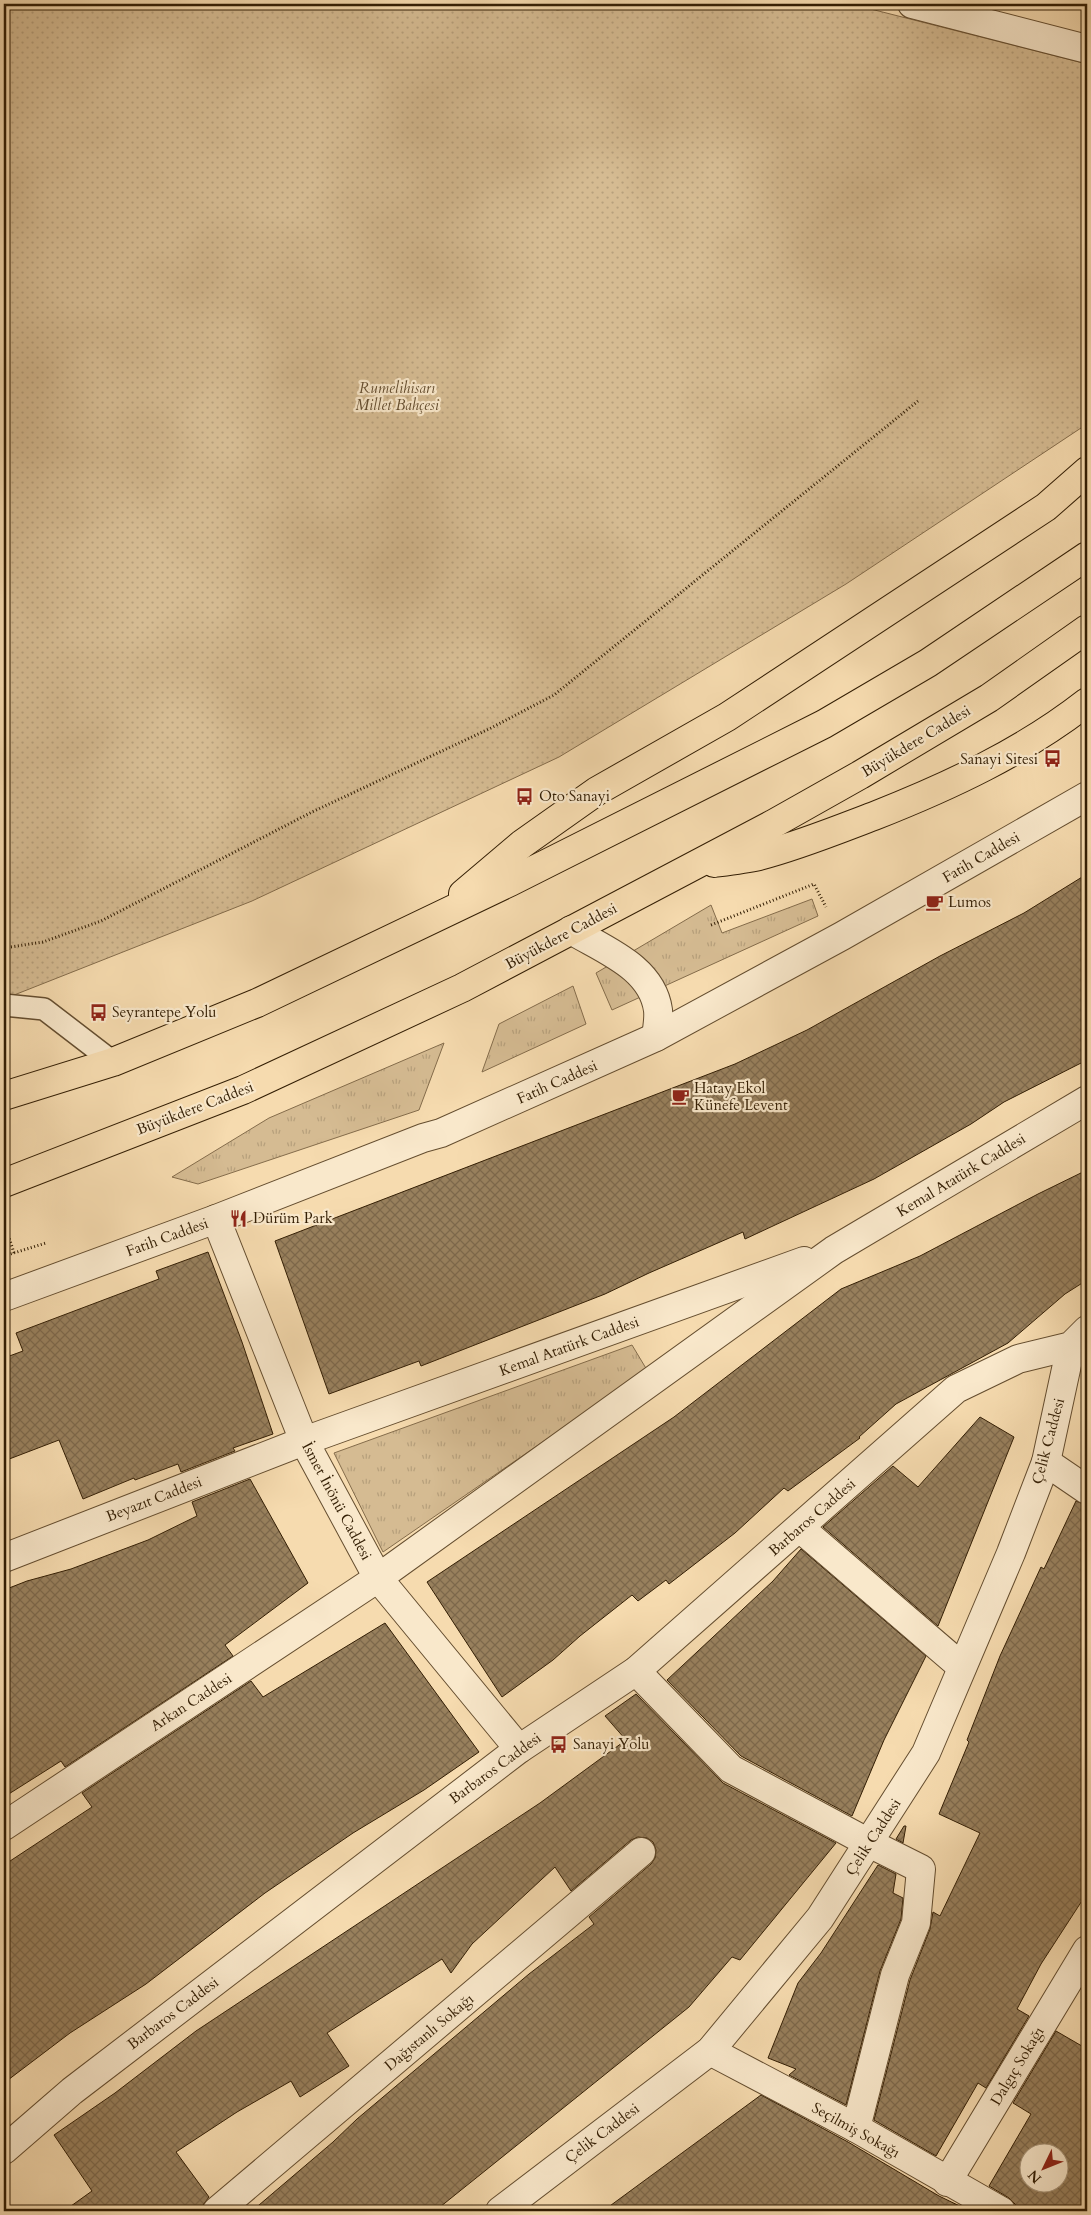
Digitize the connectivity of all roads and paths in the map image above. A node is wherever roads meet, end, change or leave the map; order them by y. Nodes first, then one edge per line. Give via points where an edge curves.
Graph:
1 (912, 4) edge
2 (1087, 49) edge
3 (918, 401) dead end
4 (1087, 471) edge
5 (1087, 556) edge
6 (1087, 629) edge
7 (1087, 702) edge
8 (1085, 799) edge
9 (688, 868) junction
10 (433, 920) junction
11 (711, 925) dead end
12 (571, 930) junction
13 (842, 936) junction
14 (4, 948) edge
15 (4, 1005) edge
16 (656, 1037) junction
17 (113, 1062) junction
18 (4, 1096) edge
19 (1087, 1100) edge
20 (4, 1182) edge
21 (216, 1219) junction
22 (4, 1222) edge
23 (48, 1243) dead end
24 (834, 1250) junction
25 (14, 1253) junction
26 (4, 1256) edge
27 (4, 1297) edge
28 (1079, 1338) edge
29 (304, 1441) junction
30 (1046, 1462) junction
31 (1087, 1490) edge
32 (800, 1528) junction
33 (4, 1558) edge
34 (378, 1578) junction
35 (962, 1667) junction
36 (636, 1671) junction
37 (519, 1749) junction
38 (4, 1826) edge
39 (869, 1843) junction
40 (641, 1852) dead end
41 (1087, 1950) edge
42 (710, 2051) junction
43 (856, 2128) junction
44 (4, 2150) edge
45 (947, 2182) junction
46 (217, 2211) edge
47 (500, 2211) edge
48 (1001, 2211) edge

1 - 2 street
3 - 14 path via 554,695 312,812 101,921 43,942
4 - 10 main road via 1046,507 735,712 597,791 522,844
5 - 10 main road via 928,664 824,724
6 - 9 main road, Büyükdere Caddesi via 981,703 773,824
7 - 9 main road via 995,762 923,796 844,828 760,856
8 - 13 street, Fatih Caddesi
9 - 12 main road, Büyükdere Caddesi
10 - 17 main road via 257,1003
11 - 13 path via 814,884
12 - 16 street via 630,965 649,983 658,1010
12 - 20 main road, Büyükdere Caddesi via 444,996 243,1090
13 - 16 street, Fatih Caddesi
15 - 17 lane via 44,1009
16 - 21 street, Fatih Caddesi via 441,1133
17 - 18 main road
19 - 24 street, Kemal Atatürk Caddesi
21 - 27 street, Fatih Caddesi
21 - 29 street, İsmet İnönü Caddesi
22 - 25 path
23 - 25 path
24 - 29 street, Kemal Atatürk Caddesi
24 - 34 street, Kemal Atatürk Caddesi
25 - 26 path
28 - 30 street, Çelik Caddesi
28 - 32 street, Barbaros Caddesi via 1018,1359 956,1389
29 - 33 street, Beyazıt Caddesi
29 - 34 street, İsmet İnönü Caddesi
30 - 31 street
30 - 35 street, Çelik Caddesi
32 - 35 street
32 - 36 street, Barbaros Caddesi
34 - 37 street, İsmet İnönü Caddesi
34 - 38 street, Arkan Caddesi
35 - 39 street, Çelik Caddesi via 926,1753
36 - 37 street, Barbaros Caddesi
36 - 39 street via 731,1769
37 - 44 street, Barbaros Caddesi via 72,2091
39 - 42 street, Çelik Caddesi via 820,1918
39 - 43 street via 921,1868 916,1923 895,1975
40 - 46 street, Dağıstanlı Sokağı
41 - 45 street, Dalgıç Sokağı
42 - 43 street, Seçilmiş Sokağı
42 - 47 street, Çelik Caddesi
43 - 45 street, Seçilmiş Sokağı
45 - 48 street, Seçilmiş Sokağı

